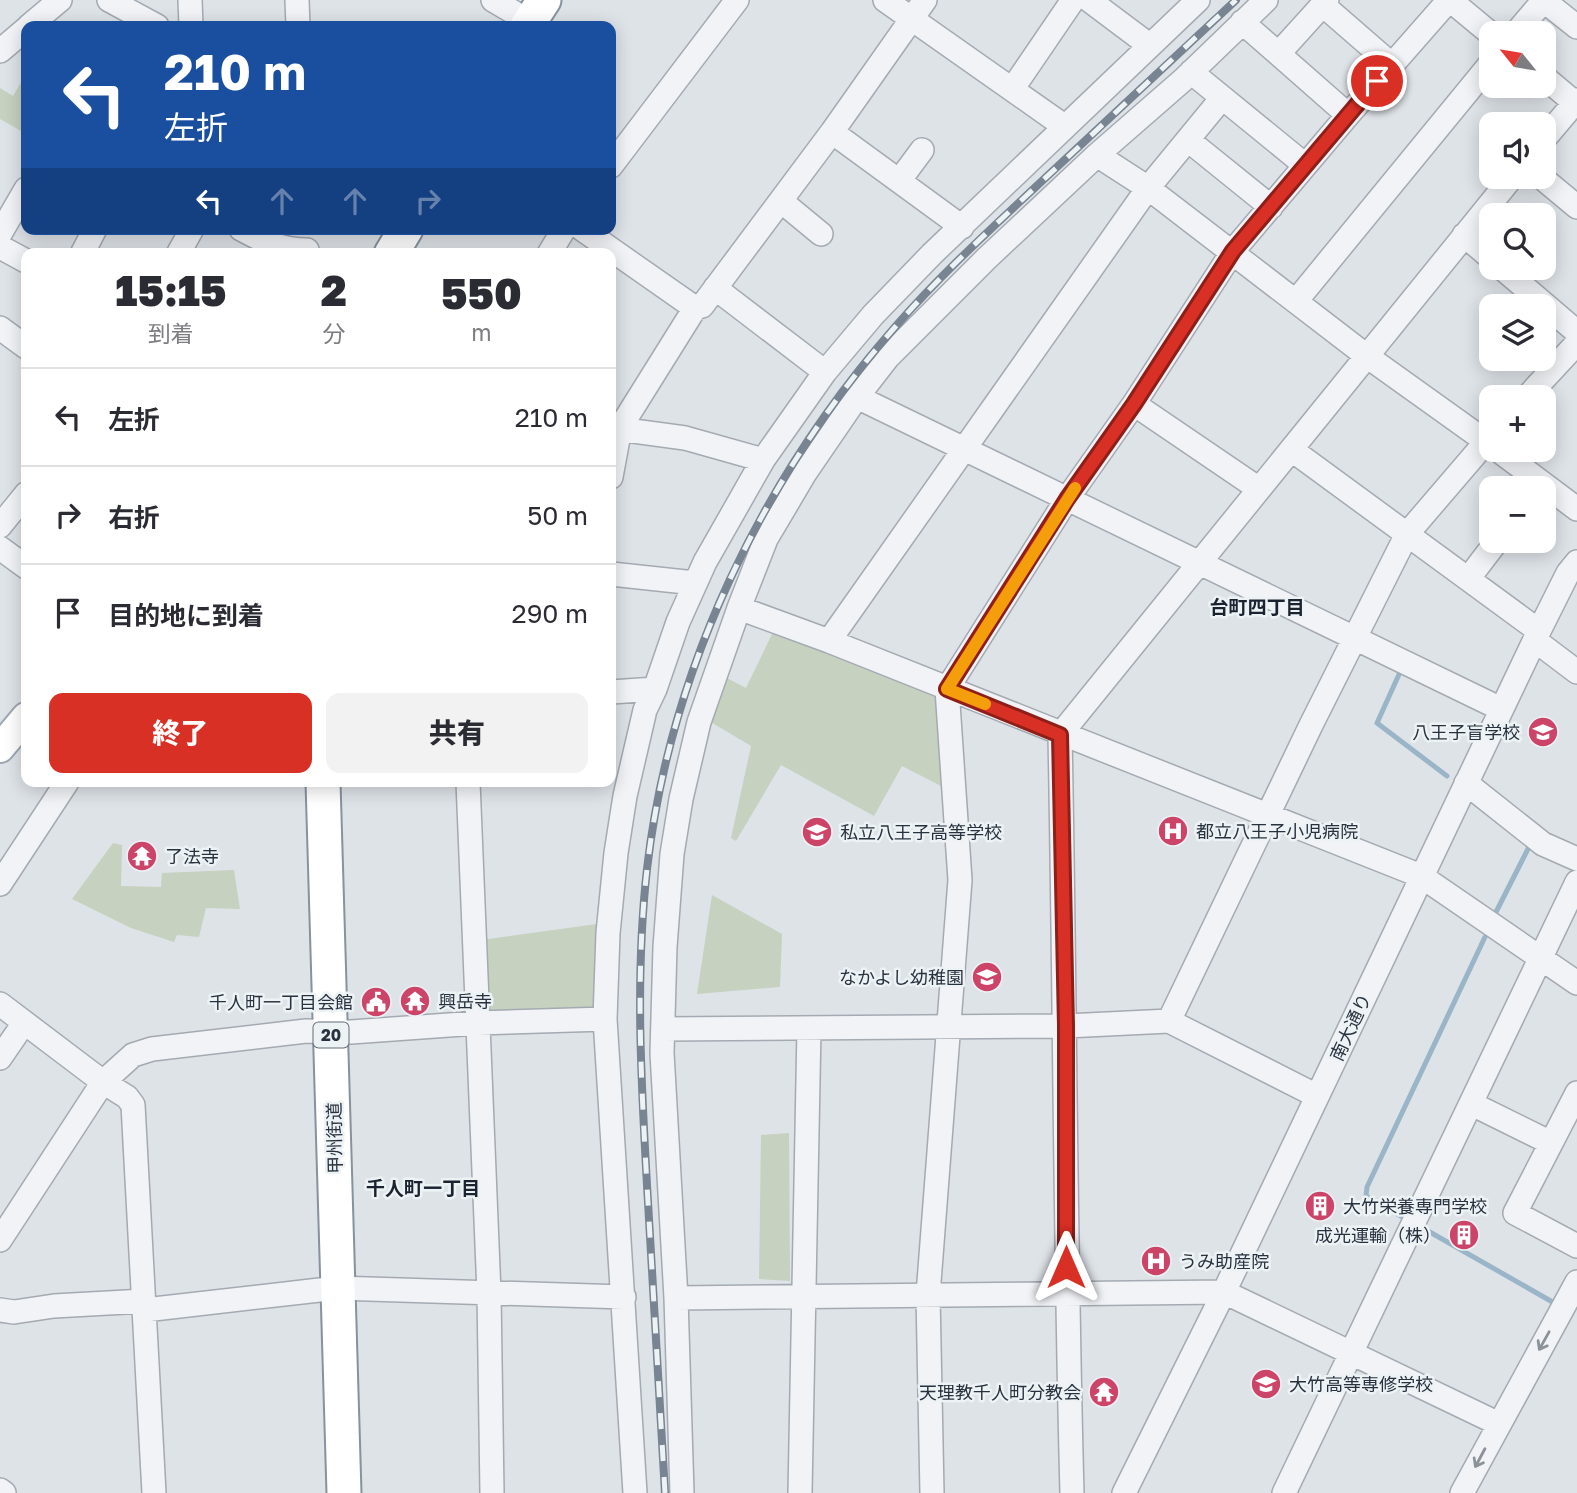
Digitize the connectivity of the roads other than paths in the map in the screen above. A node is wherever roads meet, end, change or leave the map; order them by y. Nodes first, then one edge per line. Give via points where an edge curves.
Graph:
1 (60, 0) edge
2 (109, 0) edge
3 (190, 0) edge
4 (297, 0) edge
5 (493, 0) edge
6 (737, 0) edge
7 (885, 0) edge
8 (1073, 0) edge
9 (1089, 0) edge
10 (1198, 0) edge
11 (1266, 0) edge
12 (1449, 0) edge
13 (1544, 0) edge
14 (1324, 2) edge
15 (918, 9) edge
16 (534, 16) edge
17 (126, 19) edge
18 (35, 21) edge
19 (191, 21) edge
20 (298, 21) edge
21 (1526, 21) edge
22 (1242, 22) junction
23 (1479, 24) edge
24 (1577, 27) edge
25 (21, 33) edge
26 (1149, 45) junction
27 (0, 51) edge
28 (1279, 53) junction
29 (1392, 65) junction
30 (1191, 72) junction
31 (1479, 79) edge
32 (1556, 86) edge
33 (1013, 88) junction
34 (1222, 98) junction
35 (1576, 101) edge
36 (1348, 115) junction
37 (1556, 125) edge
38 (1064, 126) junction
39 (832, 132) junction
40 (1188, 140) junction
41 (922, 150) dead end
42 (1097, 155) junction
43 (616, 159) edge
44 (1305, 165) junction
45 (899, 181) junction
46 (1148, 188) junction
47 (1502, 189) edge
48 (1555, 189) edge
49 (21, 198) edge
50 (781, 201) junction
51 (1271, 207) junction
52 (1577, 207) edge
53 (962, 227) junction
54 (0, 234) edge
55 (821, 234) dead end
56 (591, 235) edge
57 (1464, 235) junction
58 (0, 247) edge
59 (609, 248) edge
60 (1479, 248) edge
61 (1233, 251) junction
62 (616, 253) edge
63 (21, 258) edge
64 (1517, 280) edge
65 (715, 288) junction
66 (1296, 301) junction
67 (695, 308) junction
68 (0, 328) edge
69 (1577, 332) edge
70 (21, 343) edge
71 (1577, 343) edge
72 (1368, 357) junction
73 (825, 372) junction
74 (1538, 385) edge
75 (856, 397) junction
76 (1134, 404) junction
77 (616, 428) edge
78 (1479, 434) edge
79 (963, 449) junction
80 (1292, 450) junction
81 (1479, 457) edge
82 (763, 460) junction
83 (1513, 462) edge
84 (1529, 476) edge
85 (1259, 489) junction
86 (1556, 496) edge
87 (1067, 499) junction
88 (21, 501) edge
89 (1577, 509) edge
90 (0, 526) edge
91 (1407, 534) junction
92 (0, 548) edge
93 (1488, 553) edge
94 (1577, 562) edge
95 (21, 563) edge
96 (1199, 563) junction
97 (616, 575) edge
98 (1468, 579) junction
99 (695, 583) junction
100 (739, 608) junction
101 (1537, 636) junction
102 (1354, 637) junction
103 (829, 641) junction
104 (1577, 672) edge
105 (655, 689) junction
106 (947, 689) junction
107 (616, 692) edge
108 (1502, 709) junction
109 (21, 723) edge
110 (1060, 735) junction
111 (0, 748) edge
112 (1466, 783) junction
113 (64, 787) edge
114 (323, 787) edge
115 (468, 787) edge
116 (1267, 815) junction
117 (1577, 859) edge
118 (1421, 876) junction
119 (1577, 882) edge
120 (0, 884) edge
121 (1542, 958) junction
122 (1577, 983) edge
123 (0, 1004) edge
124 (606, 1019) junction
125 (1169, 1021) junction
126 (24, 1023) junction
127 (477, 1023) junction
128 (949, 1026) junction
129 (1066, 1026) junction
130 (663, 1028) junction
131 (809, 1028) junction
132 (331, 1031) junction
133 (0, 1058) edge
134 (103, 1083) junction
135 (1317, 1096) junction
136 (1575, 1100) edge
137 (1472, 1104) junction
138 (1551, 1143) junction
139 (0, 1240) edge
140 (1577, 1246) edge
141 (1577, 1282) edge
142 (337, 1288) junction
143 (1224, 1292) junction
144 (489, 1293) junction
145 (1066, 1294) junction
146 (928, 1295) junction
147 (804, 1296) junction
148 (624, 1297) junction
149 (676, 1298) junction
150 (144, 1305) junction
151 (0, 1310) edge
152 (1352, 1353) junction
153 (1499, 1423) junction
154 (154, 1493) edge
155 (344, 1493) edge
156 (492, 1493) edge
157 (635, 1493) edge
158 (682, 1493) edge
159 (800, 1493) edge
160 (932, 1493) edge
161 (1072, 1493) edge
162 (1124, 1493) edge
163 (1284, 1493) edge
164 (1462, 1493) edge

1 - 18 street
2 - 17 street
3 - 19 street
4 - 20 street
5 - 16 street
6 - 43 street
7 - 15 street
8 - 33 street
9 - 26 street
10 - 26 street
11 - 22 street
12 - 23 street
12 - 29 street
13 - 21 street
13 - 24 street
14 - 28 street
14 - 29 street
15 - 33 street
15 - 39 street
22 - 28 street
22 - 30 street
25 - 27 street
26 - 38 street
28 - 36 street
29 - 36 street
30 - 34 street
30 - 42 street
31 - 66 street
32 - 35 street
33 - 38 street
34 - 40 street
34 - 44 street
35 - 37 street
36 - 44 street
38 - 53 street
39 - 45 street
39 - 50 street
40 - 46 street
40 - 51 street
41 - 45 street
42 - 46 street
42 - 75 street via 928,316
44 - 51 street
45 - 53 street
46 - 61 street
46 - 79 street
47 - 57 street
48 - 52 street
49 - 54 street
50 - 55 street
50 - 65 street
51 - 61 street
53 - 73 street via 873,315
56 - 59 street
57 - 60 street
57 - 72 street
58 - 63 street
61 - 66 street
61 - 76 street
62 - 67 street
64 - 69 street
65 - 67 street via 702,306
65 - 73 street
66 - 72 street
67 - 77 street
68 - 70 street
71 - 74 street
72 - 78 street
72 - 80 street
73 - 82 street
75 - 79 street
75 - 100 street via 766,539
76 - 85 street
76 - 87 street
77 - 82 street via 685,438
79 - 87 street
79 - 103 street
80 - 85 street
80 - 91 street
81 - 91 street
82 - 99 street
83 - 84 street
85 - 96 street
86 - 89 street
87 - 96 street
87 - 106 street
88 - 90 street
91 - 98 street
91 - 102 street
92 - 95 street
93 - 98 street
94 - 101 street, 南大通り
96 - 102 street
96 - 110 street
97 - 99 street
98 - 101 street
99 - 105 street
100 - 103 street
100 - 130 street via 699,722 681,799 672,854
101 - 104 street
101 - 108 street, 南大通り
102 - 108 street
102 - 116 street
103 - 106 street
105 - 107 street
105 - 124 street via 645,710 623,807 608,933
106 - 110 street
106 - 128 street via 960,880
108 - 112 street, 南大通り
109 - 111 main road
110 - 116 street
110 - 129 street
112 - 117 street via 1543,844
112 - 118 street, 南大通り
113 - 120 street
114 - 132 highway, 甲州街道 / 20
115 - 127 street
116 - 118 street
116 - 125 street
118 - 121 street
118 - 135 street, 南大通り
119 - 121 street
121 - 122 street
121 - 137 street
123 - 126 street
124 - 127 street
124 - 148 street
125 - 129 street
125 - 135 street
126 - 133 street
126 - 134 street
127 - 132 street
127 - 144 street
128 - 129 street
128 - 131 street
128 - 146 street
129 - 145 street
130 - 131 street
130 - 149 street
131 - 147 street
132 - 134 street via 152,1049 133,1055
132 - 142 highway, 甲州街道 / 20
134 - 139 street
134 - 150 street via 133,1105
135 - 143 street, 南大通り
136 - 138 street
137 - 138 street
137 - 152 street
138 - 140 street via 1516,1213
141 -> 153 street
142 - 144 street
142 - 150 street
142 - 155 highway, 甲州街道 / 20
143 - 145 street
143 - 152 street
143 - 162 street, 南大通り
144 - 148 street
144 - 156 street
145 - 146 street
145 - 161 street
146 - 147 street
146 - 160 street
147 - 149 street
147 - 159 street
148 - 157 street
149 - 158 street
150 - 151 street
150 - 154 street
152 - 153 street
152 - 163 street
153 -> 164 street

